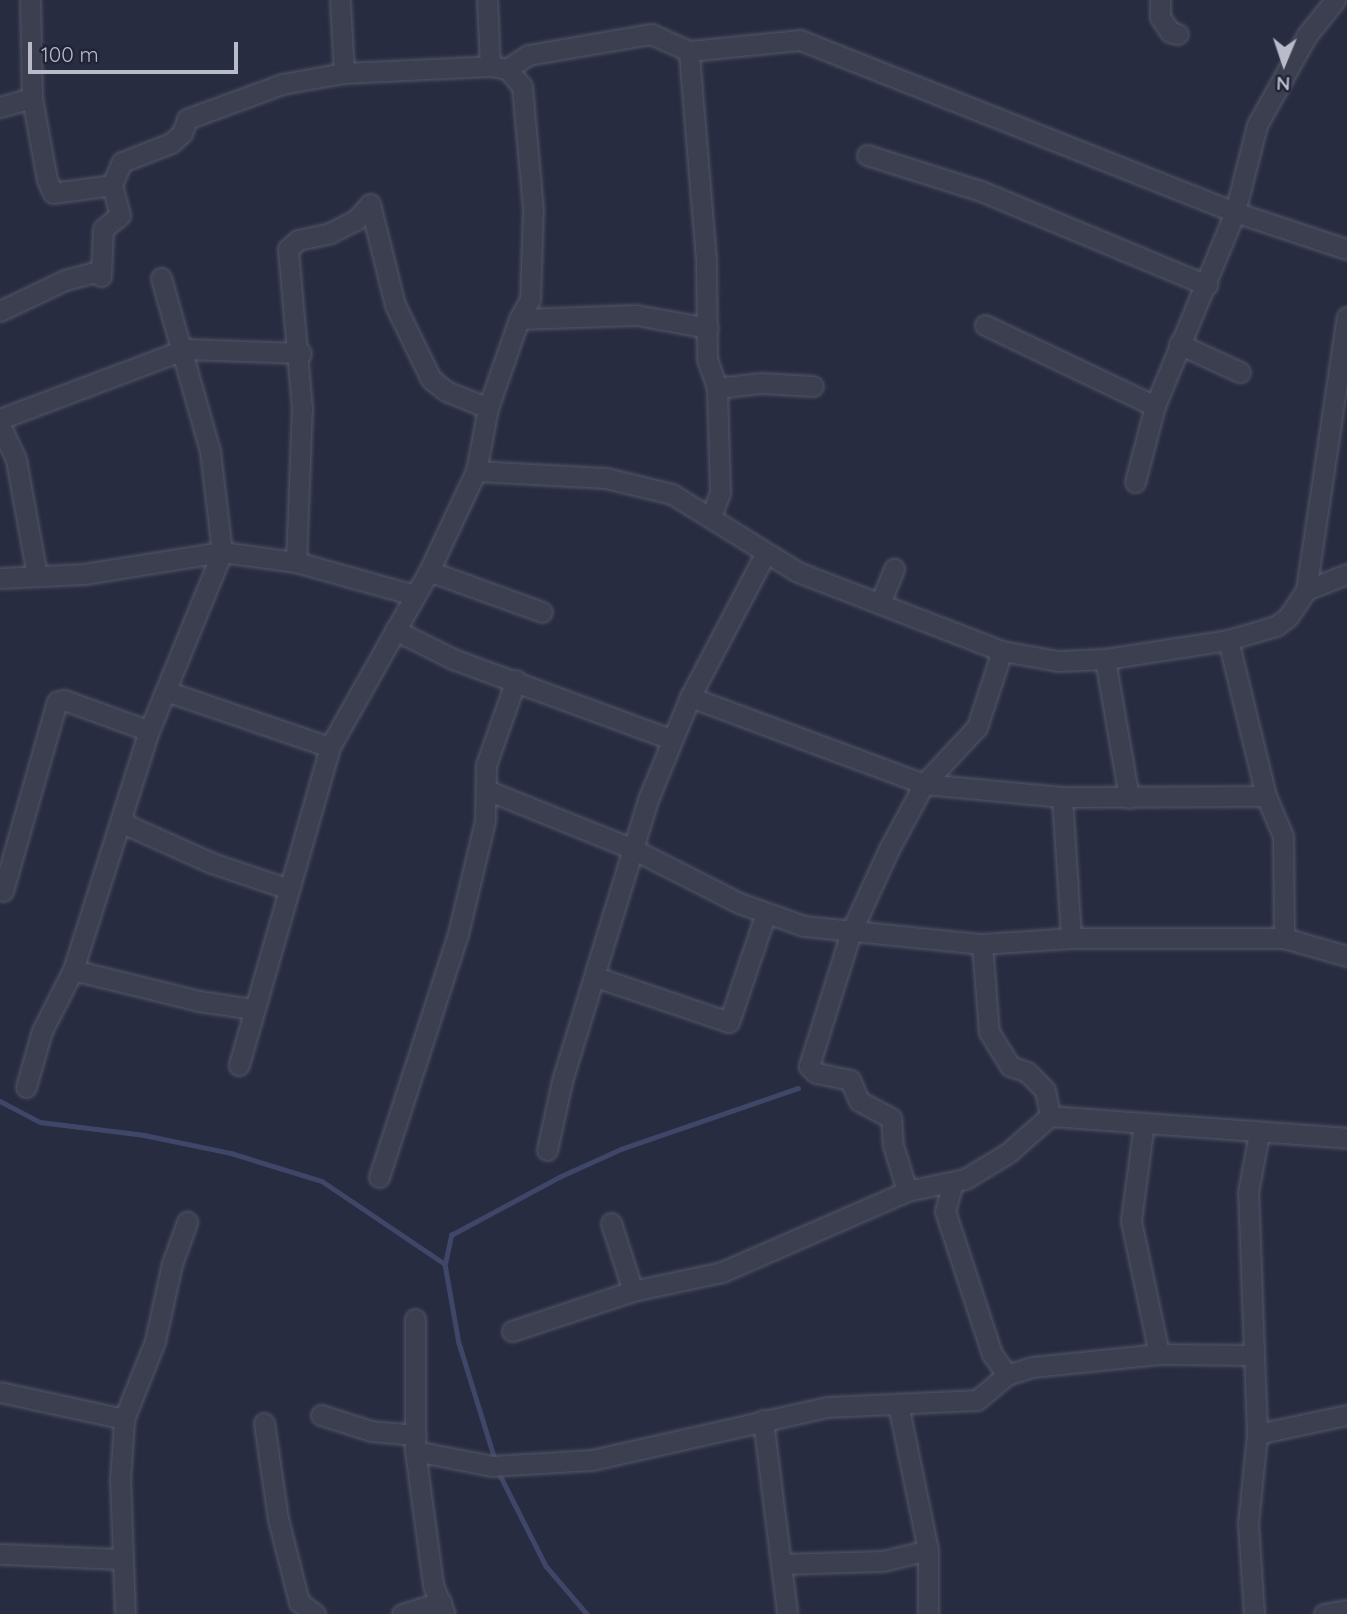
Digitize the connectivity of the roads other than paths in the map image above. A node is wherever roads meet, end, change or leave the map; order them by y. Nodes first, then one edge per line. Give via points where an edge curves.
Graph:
1 (30, 0) edge
2 (340, 0) edge
3 (487, 0) edge
4 (1160, 0) edge
5 (1326, 1) edge
6 (1178, 34) dead end
7 (690, 51) junction
8 (499, 68) junction
9 (344, 73) junction
10 (32, 98) junction
11 (0, 107) edge
12 (867, 155) dead end
13 (112, 185) junction
14 (1235, 212) junction
15 (1347, 252) edge
16 (161, 278) dead end
17 (1207, 285) junction
18 (0, 311) edge
19 (1347, 317) edge
20 (519, 319) junction
21 (985, 325) dead end
22 (708, 328) junction
23 (1178, 344) junction
24 (185, 349) junction
25 (301, 353) junction
26 (1240, 373) dead end
27 (813, 386) dead end
28 (717, 388) junction
29 (1155, 406) junction
30 (488, 408) junction
31 (0, 419) edge
32 (0, 425) edge
33 (476, 471) junction
34 (1135, 482) dead end
35 (711, 516) junction
36 (222, 552) junction
37 (765, 554) junction
38 (296, 562) junction
39 (894, 568) dead end
40 (429, 571) junction
41 (1347, 574) edge
42 (37, 575) junction
43 (0, 578) edge
44 (1306, 590) junction
45 (414, 595) junction
46 (881, 601) junction
47 (542, 612) dead end
48 (395, 630) junction
49 (1228, 640) junction
50 (1002, 650) junction
51 (1105, 659) junction
52 (516, 680) junction
53 (166, 691) junction
54 (690, 697) junction
55 (149, 731) junction
56 (671, 739) junction
57 (330, 747) junction
58 (924, 784) junction
59 (487, 790) junction
60 (1266, 796) junction
61 (1062, 797) junction
62 (1129, 798) junction
63 (123, 819) junction
64 (633, 849) junction
65 (286, 888) junction
66 (3, 891) dead end
67 (766, 913) junction
68 (851, 932) junction
69 (1071, 938) junction
70 (1284, 938) junction
71 (982, 944) junction
72 (1347, 956) edge
73 (73, 970) junction
74 (596, 977) junction
75 (253, 1009) junction
76 (239, 1065) dead end
77 (26, 1087) dead end
78 (1050, 1116) junction
79 (1144, 1123) junction
80 (1259, 1134) junction
81 (1347, 1138) edge
82 (547, 1150) dead end
83 (379, 1177) dead end
84 (953, 1183) junction
85 (907, 1191) junction
86 (187, 1222) dead end
87 (611, 1223) dead end
88 (633, 1291) junction
89 (415, 1319) dead end
90 (512, 1331) dead end
91 (1159, 1354) junction
92 (1252, 1355) junction
93 (1007, 1375) junction
94 (0, 1392) edge
95 (898, 1404) junction
96 (321, 1415) dead end
97 (1347, 1415) edge
98 (124, 1419) junction
99 (763, 1420) junction
100 (264, 1423) dead end
101 (1257, 1434) junction
102 (416, 1443) junction
103 (928, 1550) junction
104 (0, 1554) edge
105 (121, 1559) junction
106 (782, 1564) junction
107 (296, 1608) edge
108 (443, 1608) edge
109 (1347, 1610) edge
110 (125, 1614) edge
111 (315, 1614) edge
112 (402, 1614) edge
113 (787, 1614) edge
114 (928, 1614) edge
115 (1254, 1614) edge
116 (1324, 1614) edge

1 - 10 street
2 - 9 street
3 - 8 street
4 - 6 street via 1160,16 1170,32
5 - 14 street via 1257,125
7 - 8 street via 651,34 528,55
7 - 14 street via 800,40
7 - 22 street
8 - 9 street
8 - 20 street via 522,86 533,209 530,299
9 - 13 street via 282,84 187,119 182,133 171,143 122,162
10 - 11 street
10 - 13 street via 41,164 53,193
12 - 17 street via 981,191
13 - 18 street via 120,215 103,229 101,276 95,272 65,280
14 - 15 street
14 - 17 street
16 - 24 street
17 - 23 street
19 - 44 street
20 - 22 street via 636,315
20 - 30 street
21 - 29 street
22 - 28 street via 707,359
23 - 26 street
23 - 29 street
24 - 25 street
24 - 31 street
24 - 36 street via 210,451
25 - 30 street via 288,249 298,240 330,233 356,220 370,204 396,306 431,379 446,391
25 - 38 street
27 - 28 street via 761,383
28 - 35 street via 720,492
29 - 34 street
30 - 33 street
32 - 42 street via 16,460
33 - 35 street via 606,478 672,494
33 - 40 street
35 - 37 street
36 - 38 street
36 - 42 street via 84,573
36 - 53 street
37 - 46 street via 799,572
37 - 54 street
38 - 45 street
39 - 46 street
40 - 45 street
40 - 47 street
41 - 44 street
42 - 43 street
44 - 49 street via 1276,626
45 - 48 street
46 - 50 street via 910,618
48 - 52 street via 453,659
48 - 57 street
49 - 51 street
49 - 60 street
50 - 51 street via 1058,661
50 - 58 street via 977,727
51 - 62 street
52 - 56 street
52 - 59 street via 486,765
53 - 55 street
53 - 57 street
54 - 56 street
54 - 58 street
55 - 63 street
55 - 66 street via 64,700 57,702
56 - 64 street
57 - 65 street
58 - 61 street
58 - 68 street
59 - 64 street
59 - 83 street via 485,821 458,934
60 - 62 street
60 - 70 street via 1283,836
61 - 62 street
61 - 69 street
63 - 65 street via 127,825 212,863
63 - 73 street
64 - 67 street via 683,878
64 - 74 street
65 - 75 street
67 - 68 street via 804,926
67 - 74 street via 729,1022
68 - 71 street
68 - 85 street via 809,1066 816,1073 850,1080 859,1101 891,1118 893,1145
69 - 70 street
69 - 71 street
70 - 72 street
71 - 78 street via 989,1032 1010,1066 1027,1072 1045,1090
73 - 75 street via 199,1001
73 - 77 street via 42,1031
74 - 82 street via 562,1081
75 - 76 street
78 - 79 street
78 - 84 street via 1008,1153
79 - 80 street
79 - 91 street via 1131,1221
80 - 81 street
80 - 92 street via 1248,1192
84 - 85 street
84 - 93 street via 944,1211 992,1354
85 - 88 street via 722,1272
86 - 98 street via 172,1264 155,1341
87 - 88 street
88 - 90 street
89 - 102 street
91 - 92 street
91 - 93 street via 1032,1367
92 - 101 street
93 - 95 street via 977,1400
94 - 98 street
95 - 99 street via 828,1407
95 - 103 street
96 - 102 street
97 - 101 street
98 - 105 street
99 - 102 street via 592,1460 499,1465
99 - 106 street
100 - 107 street
101 - 115 street via 1248,1522
102 - 108 street via 433,1585
103 - 106 street via 883,1561
103 - 114 street
104 - 105 street
105 - 110 street
106 - 113 street
107 - 111 street
108 - 112 street
109 - 116 street

